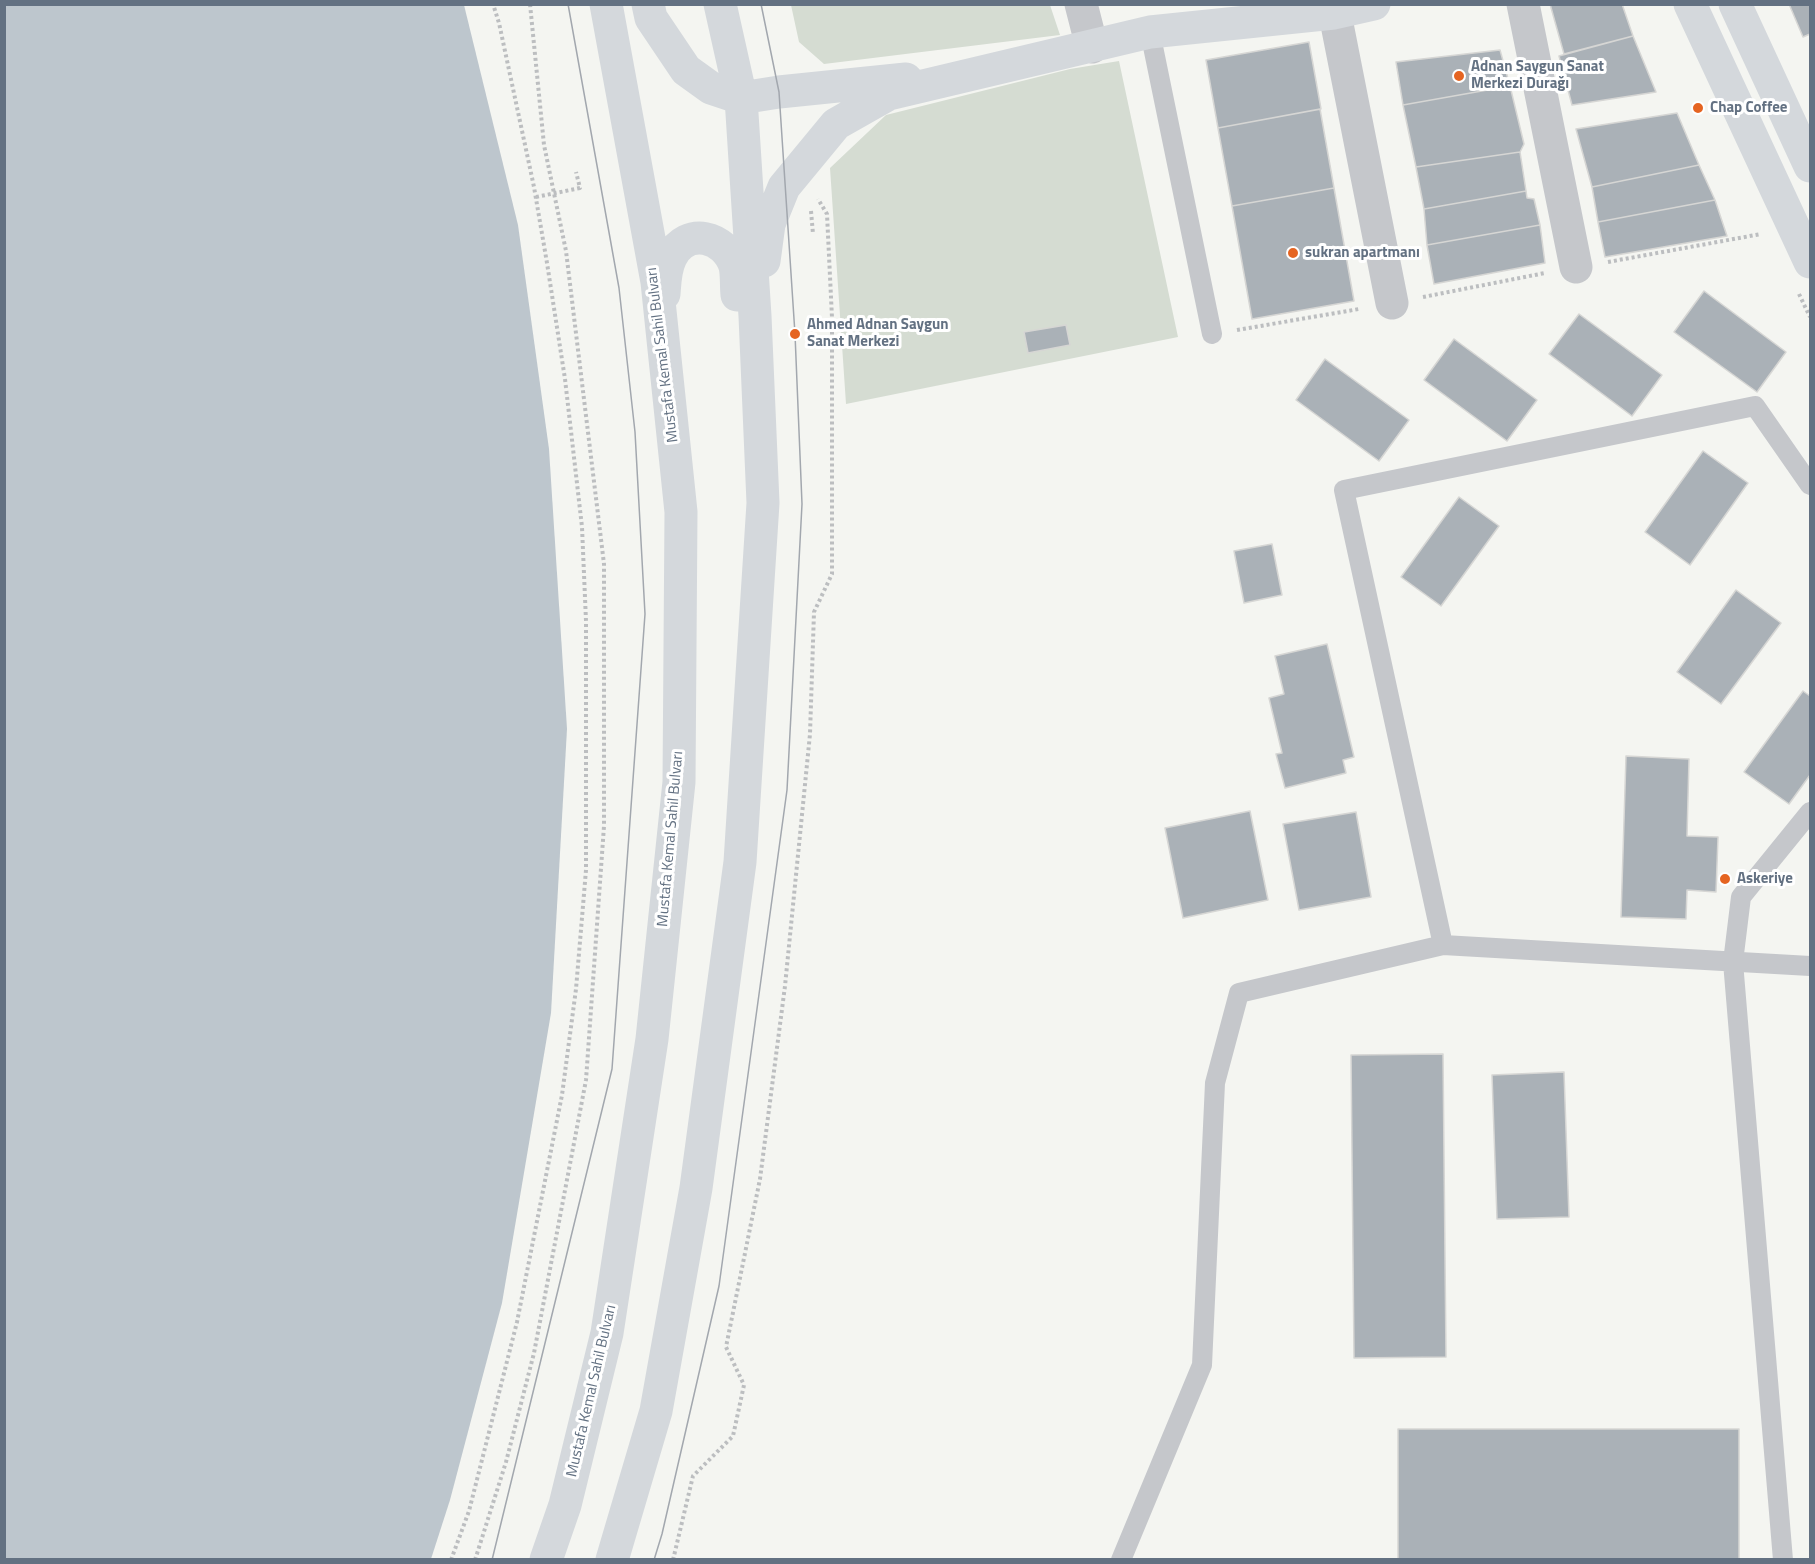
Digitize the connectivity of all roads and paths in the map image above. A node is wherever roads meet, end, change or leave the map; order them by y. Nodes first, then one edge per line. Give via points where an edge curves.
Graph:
1 (493, 4) edge
2 (530, 4) edge
3 (606, 4) edge
4 (648, 4) edge
5 (720, 4) edge
6 (1081, 4) edge
7 (1374, 4) edge
8 (1523, 4) edge
9 (1690, 4) edge
10 (1735, 4) edge
11 (1334, 9) edge
12 (1150, 32) junction
13 (1092, 47) junction
14 (994, 70) junction
15 (741, 98) junction
16 (1810, 165) edge
17 (576, 172) dead end
18 (555, 193) junction
19 (814, 195) dead end
20 (536, 197) junction
21 (1769, 233) dead end
22 (1576, 267) junction
23 (1803, 274) edge
24 (1392, 303) junction
25 (755, 316) junction
26 (1810, 318) edge
27 (662, 329) junction
28 (1212, 334) joint
29 (1810, 486) edge
30 (763, 503) junction
31 (1810, 812) edge
32 (1443, 945) junction
33 (1733, 962) junction
34 (1810, 966) edge
35 (451, 1560) edge
36 (475, 1560) edge
37 (546, 1560) edge
38 (612, 1560) edge
39 (673, 1560) edge
40 (1121, 1560) edge
41 (1783, 1560) edge

1 - 20 path
2 - 18 path via 544,145
3 - 27 main road, Mustafa Kemal Sahil Bulvarı via 657,282
4 - 15 main road via 651,18 686,70 711,88
5 - 15 main road
6 - 13 street
7 - 11 main road
8 - 22 street
9 - 23 main road
10 - 16 main road
11 - 12 main road
11 - 24 street
12 - 13 main road
12 - 28 lane
13 - 14 main road
14 - 15 main road
14 - 25 main road via 889,94 836,124 784,188 769,224
15 - 25 main road
17 - 18 path via 580,188
18 - 20 path
18 - 36 path via 566,251 604,564 604,826 586,1080 534,1353
19 - 39 path via 827,214 832,318 832,574 814,612 810,734 783,997 760,1179 726,1347 744,1385 733,1436 693,1476
20 - 35 path via 565,379 582,527 586,870 562,1095 517,1322 469,1511
21 - 22 path
22 - 24 path
23 - 26 path
24 - 28 path
25 - 30 main road
27 - 30 main road via 666,270 671,255 681,243 694,238 713,239 726,250 735,267 742,420
27 - 37 main road, Mustafa Kemal Sahil Bulvarı via 681,512 679,782 652,1039 607,1333 565,1505
29 - 32 lane via 1755,406 1344,490
30 - 38 main road via 740,862 696,1188 657,1411
31 - 33 lane via 1741,897
32 - 33 lane
32 - 40 lane via 1239,993 1215,1083 1202,1365
33 - 34 lane
33 - 41 lane

